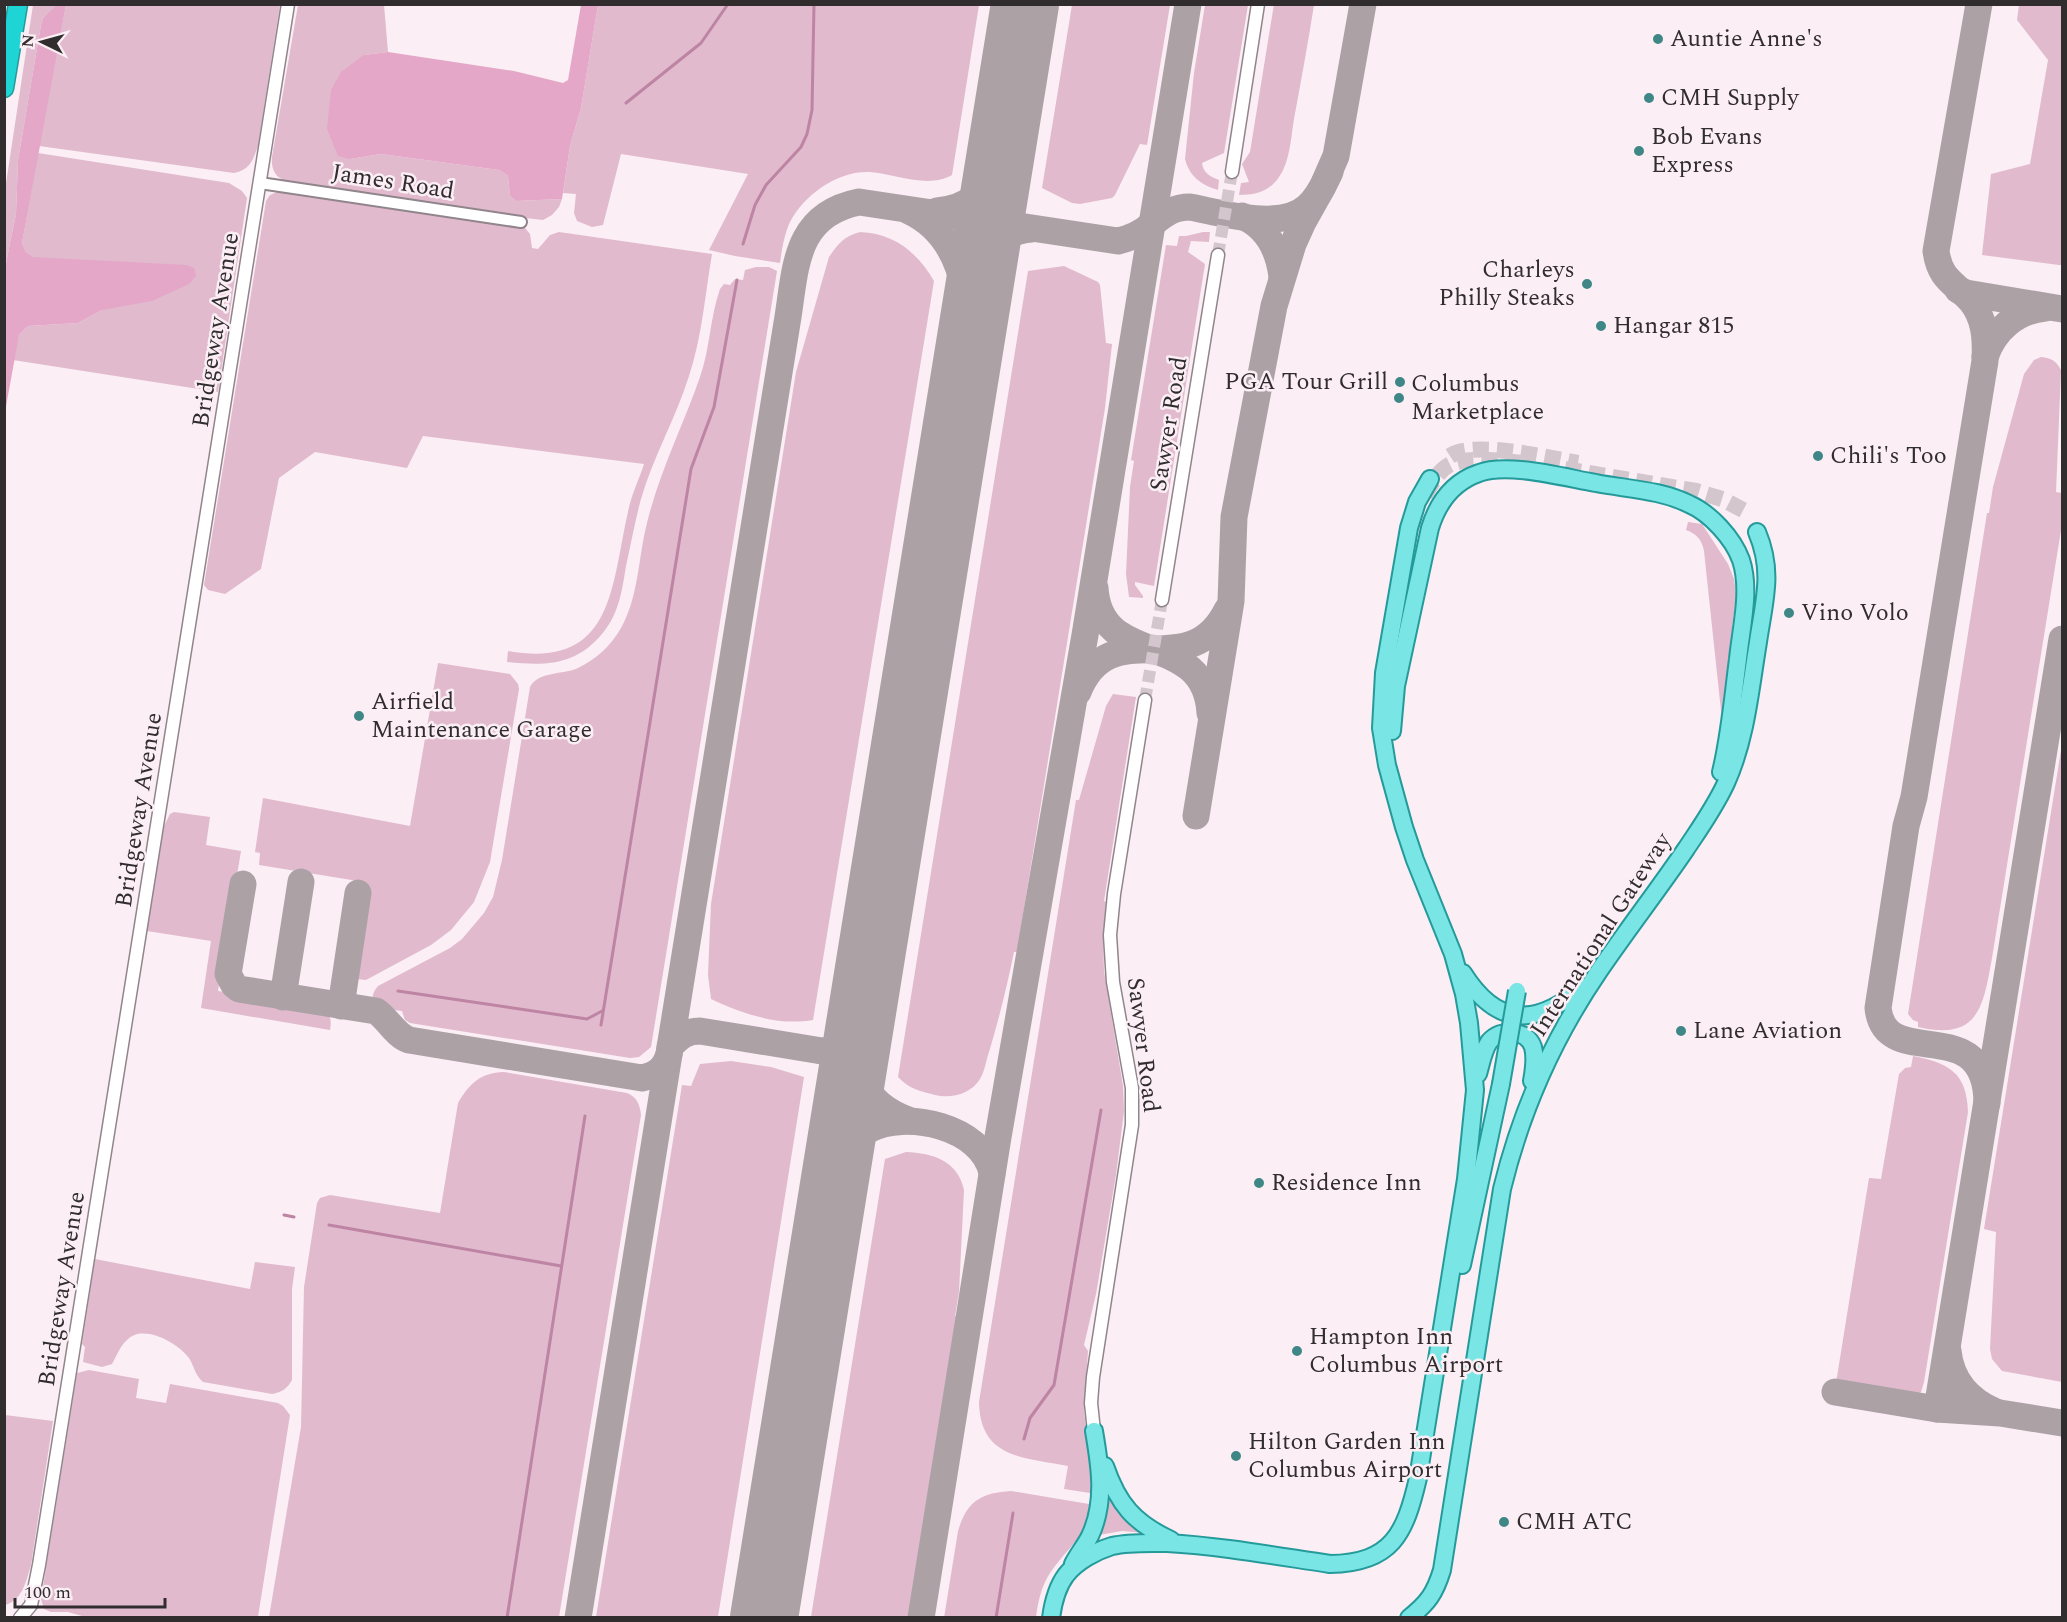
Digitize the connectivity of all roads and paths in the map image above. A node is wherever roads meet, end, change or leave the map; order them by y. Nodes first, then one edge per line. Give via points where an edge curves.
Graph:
1 (18, 4) edge
2 (288, 4) edge
3 (1258, 4) edge
4 (4, 88) edge
5 (1232, 172) tunnel mouth
6 (260, 183) junction
7 (521, 222) dead end
8 (1218, 255) tunnel mouth
9 (1430, 479) tunnel mouth
10 (1757, 532) dead end
11 (1162, 600) tunnel mouth
12 (1145, 700) tunnel mouth
13 (1404, 827) junction
14 (1698, 831) junction
15 (1453, 954) junction
16 (1599, 972) junction
17 (1517, 991) dead end
18 (1475, 1090) junction
19 (1513, 1148) junction
20 (1439, 1349) junction
21 (1094, 1431) junction
22 (1178, 1544) junction
23 (1066, 1574) junction
24 (21, 1617) edge
25 (1051, 1617) edge
26 (1409, 1617) edge

1 - 4 highway
2 - 6 street, Bridgeway Avenue
3 - 5 street
6 - 7 street, James Road
6 - 24 street, Bridgeway Avenue via 39,1566 31,1605
8 - 11 street, Sawyer Road
9 - 13 main road via 1409,528 1384,673 1383,747
10 - 14 main road via 1767,577 1743,731 1725,784
12 - 21 street, Sawyer Road via 1110,935 1113,982 1132,1088 1132,1125 1093,1377
13 - 14 main road via 1393,763 1392,719 1433,518 1443,499 1460,483 1479,473 1503,469 1671,497 1700,510 1735,548 1744,574 1744,598 1726,754 1715,794
13 - 15 main road
14 - 16 main road, International Gateway
15 - 16 main road via 1484,1000 1517,1015 1536,1014 1560,1005
15 - 18 main road via 1467,1008
16 - 19 main road, International Gateway via 1552,1050
17 - 20 main road, bridge via 1465,1256
18 - 19 main road via 1490,1041 1509,1032 1529,1040 1534,1065
18 - 20 main road via 1466,1179
19 - 26 main road, International Gateway via 1502,1189 1442,1570 1435,1592
20 - 22 main road via 1410,1509 1393,1542 1383,1552 1368,1560 1330,1564
21 - 22 main road via 1108,1476 1130,1514 1149,1530
21 - 23 main road via 1101,1480 1098,1510 1090,1536
22 - 23 main road via 1113,1546 1090,1556
23 - 25 main road

